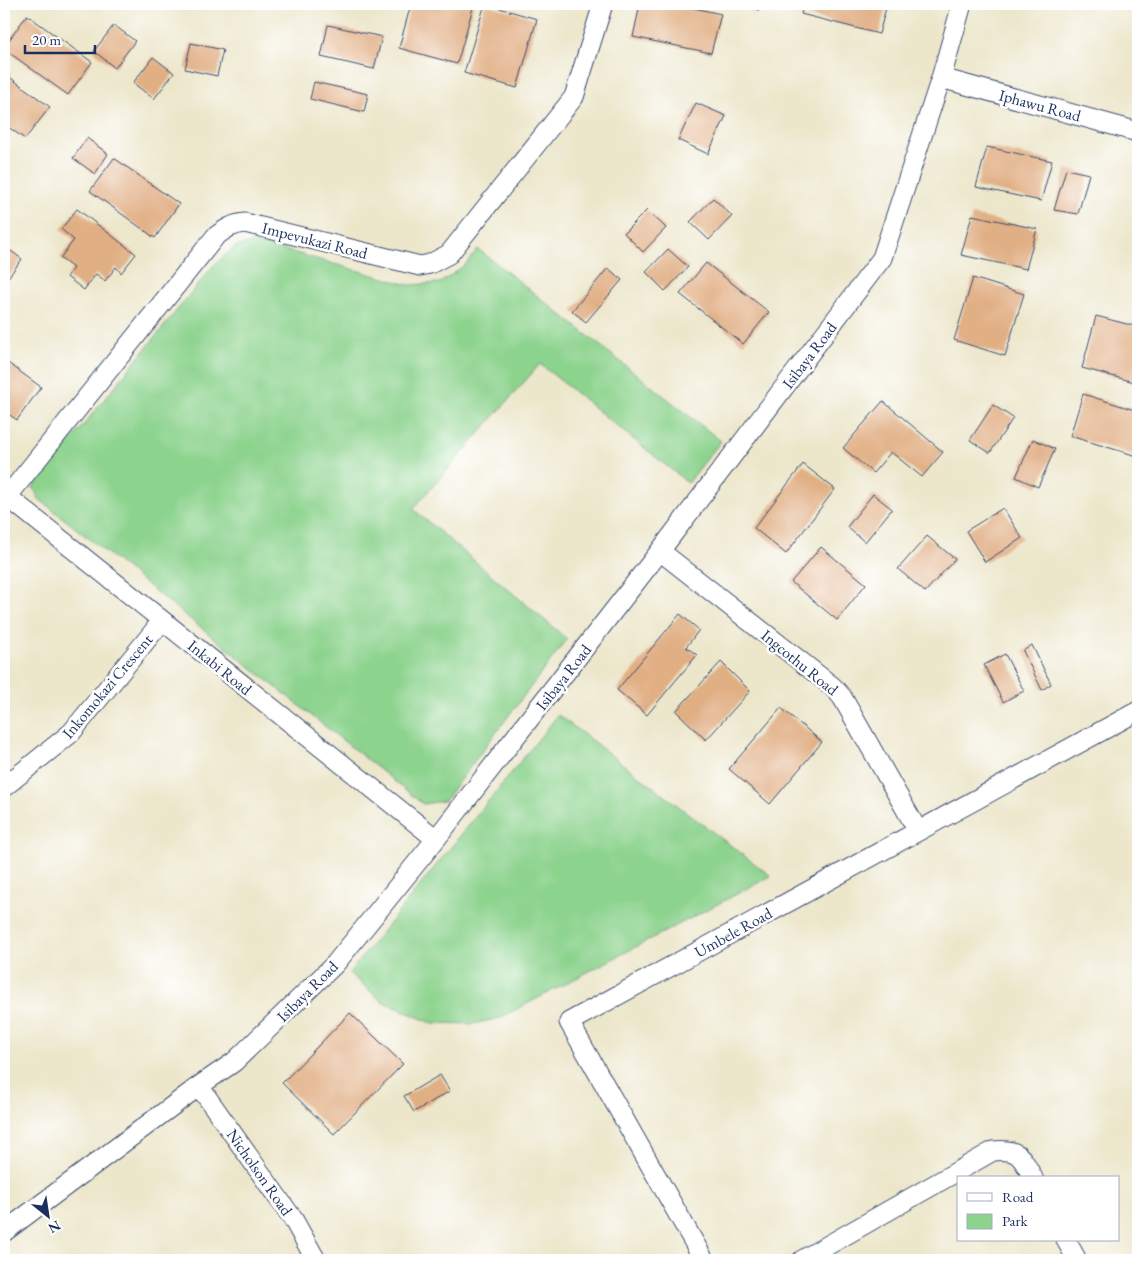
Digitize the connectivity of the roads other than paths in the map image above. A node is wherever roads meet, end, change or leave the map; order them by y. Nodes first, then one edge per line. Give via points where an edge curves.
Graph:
1 (603, 4) edge
2 (962, 4) edge
3 (941, 78) junction
4 (1138, 132) edge
5 (5, 496) edge
6 (660, 552) junction
7 (162, 621) junction
8 (1138, 711) edge
9 (4, 787) edge
10 (918, 831) junction
11 (436, 839) junction
12 (199, 1086) junction
13 (1032, 1176) edge
14 (4, 1232) edge
15 (1067, 1242) edge
16 (316, 1260) edge
17 (704, 1260) edge
18 (802, 1260) edge
19 (1077, 1260) edge

1 - 5 street, Impevukazi Road via 574,97 449,254 420,266 245,223 235,224 215,237
2 - 3 street, Isibaya Road
3 - 4 street, Iphawu Road
3 - 6 street, Isibaya Road via 882,258
5 - 7 street, Inkabi Road
6 - 10 street, Ingcothu Road via 832,686 842,697
6 - 11 street, Isibaya Road
7 - 9 street, Inkomokazi Crescent via 71,733
7 - 11 street, Inkabi Road
8 - 10 street, Umbele Road
10 - 17 street, Umbele Road via 569,1022
11 - 12 street, Isibaya Road via 335,964 234,1062
12 - 14 street, Isibaya Road
12 - 16 street, Nicholson Road via 293,1219
13 - 18 street via 1022,1157 1008,1149 994,1151
15 - 19 street

